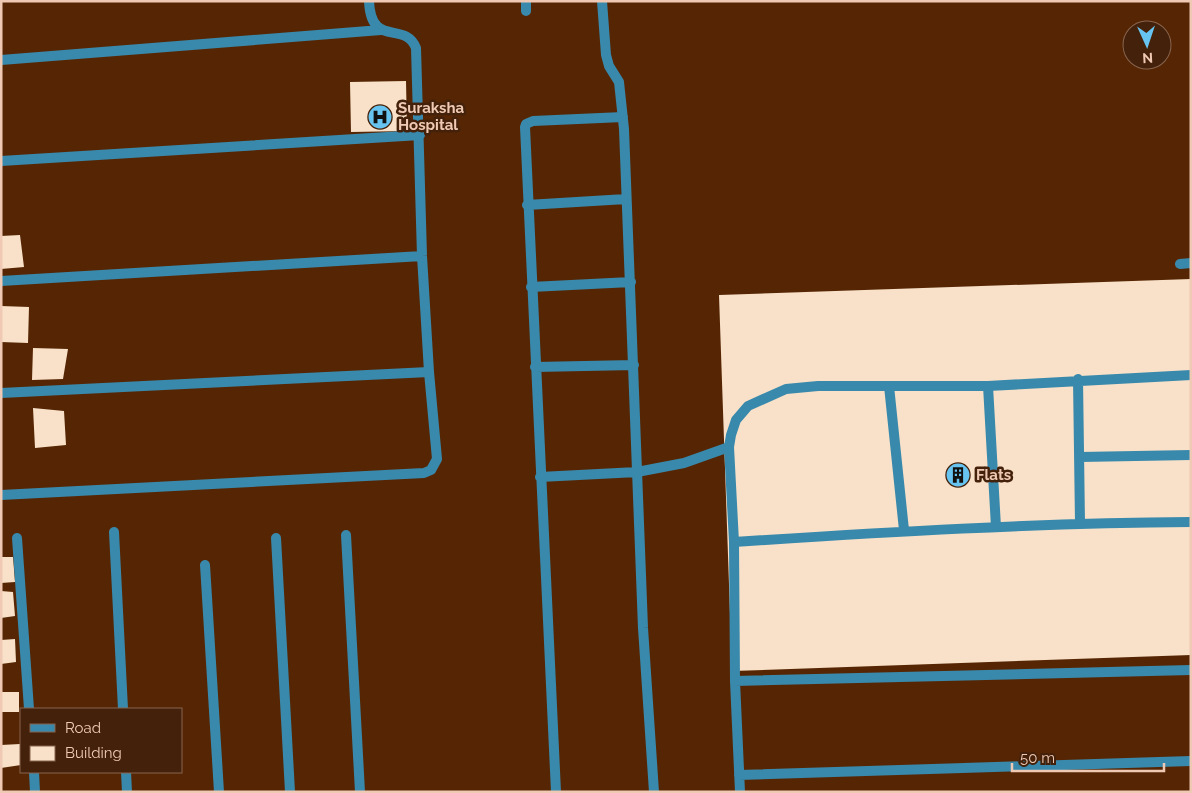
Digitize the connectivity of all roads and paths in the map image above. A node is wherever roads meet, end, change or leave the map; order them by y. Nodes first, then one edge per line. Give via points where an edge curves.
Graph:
1 (369, 1) edge
2 (602, 1) edge
3 (381, 30) junction
4 (1, 60) edge
5 (623, 117) junction
6 (420, 135) junction
7 (1, 162) edge
8 (626, 199) junction
9 (528, 205) junction
10 (422, 256) junction
11 (1191, 263) edge
12 (1180, 264) dead end
13 (1, 281) edge
14 (631, 282) junction
15 (532, 287) junction
16 (634, 365) junction
17 (535, 367) junction
18 (429, 372) junction
19 (1191, 375) edge
20 (1078, 379) junction
21 (889, 386) junction
22 (988, 386) junction
23 (1, 393) edge
24 (730, 447) junction
25 (1191, 455) edge
26 (1080, 458) junction
27 (637, 472) junction
28 (540, 477) junction
29 (1, 495) edge
30 (1191, 522) edge
31 (1080, 523) junction
32 (996, 527) junction
33 (904, 530) junction
34 (114, 532) dead end
35 (346, 535) dead end
36 (17, 538) dead end
37 (276, 538) dead end
38 (734, 542) junction
39 (205, 565) dead end
40 (1191, 670) edge
41 (735, 681) junction
42 (29, 708) edge
43 (123, 708) edge
44 (1191, 761) edge
45 (34, 773) edge
46 (126, 773) edge
47 (739, 775) junction
48 (35, 792) edge
49 (127, 792) edge
50 (219, 792) edge
51 (290, 792) edge
52 (360, 792) edge
53 (556, 792) edge
54 (654, 792) edge
55 (740, 792) edge

1 - 3 street via 371,19
2 - 5 street via 606,55 619,82
3 - 4 street
3 - 6 street via 406,36 414,42
5 - 8 street
5 - 9 street via 533,120 526,124
6 - 7 street
6 - 10 street
8 - 9 street
8 - 14 street
9 - 15 street
10 - 13 street
10 - 18 street
11 - 12 street
14 - 15 street
14 - 16 street
15 - 17 street
16 - 17 street
16 - 27 street
17 - 28 street
18 - 23 street
18 - 29 street via 437,459 431,470 424,473
19 - 20 street
20 - 22 street
20 - 26 street
21 - 22 street
21 - 24 street via 818,386 769,396 748,406 736,420
21 - 33 street
22 - 32 street
24 - 27 street via 684,463
24 - 38 street
25 - 26 street
26 - 31 street
27 - 28 street
27 - 54 street
28 - 53 street
30 - 31 street
31 - 32 street
32 - 33 street
33 - 38 street
34 - 43 street
35 - 52 street
36 - 42 street
37 - 51 street
38 - 41 street
39 - 50 street
40 - 41 street
41 - 47 street
44 - 47 street
45 - 48 street
46 - 49 street
47 - 55 street

